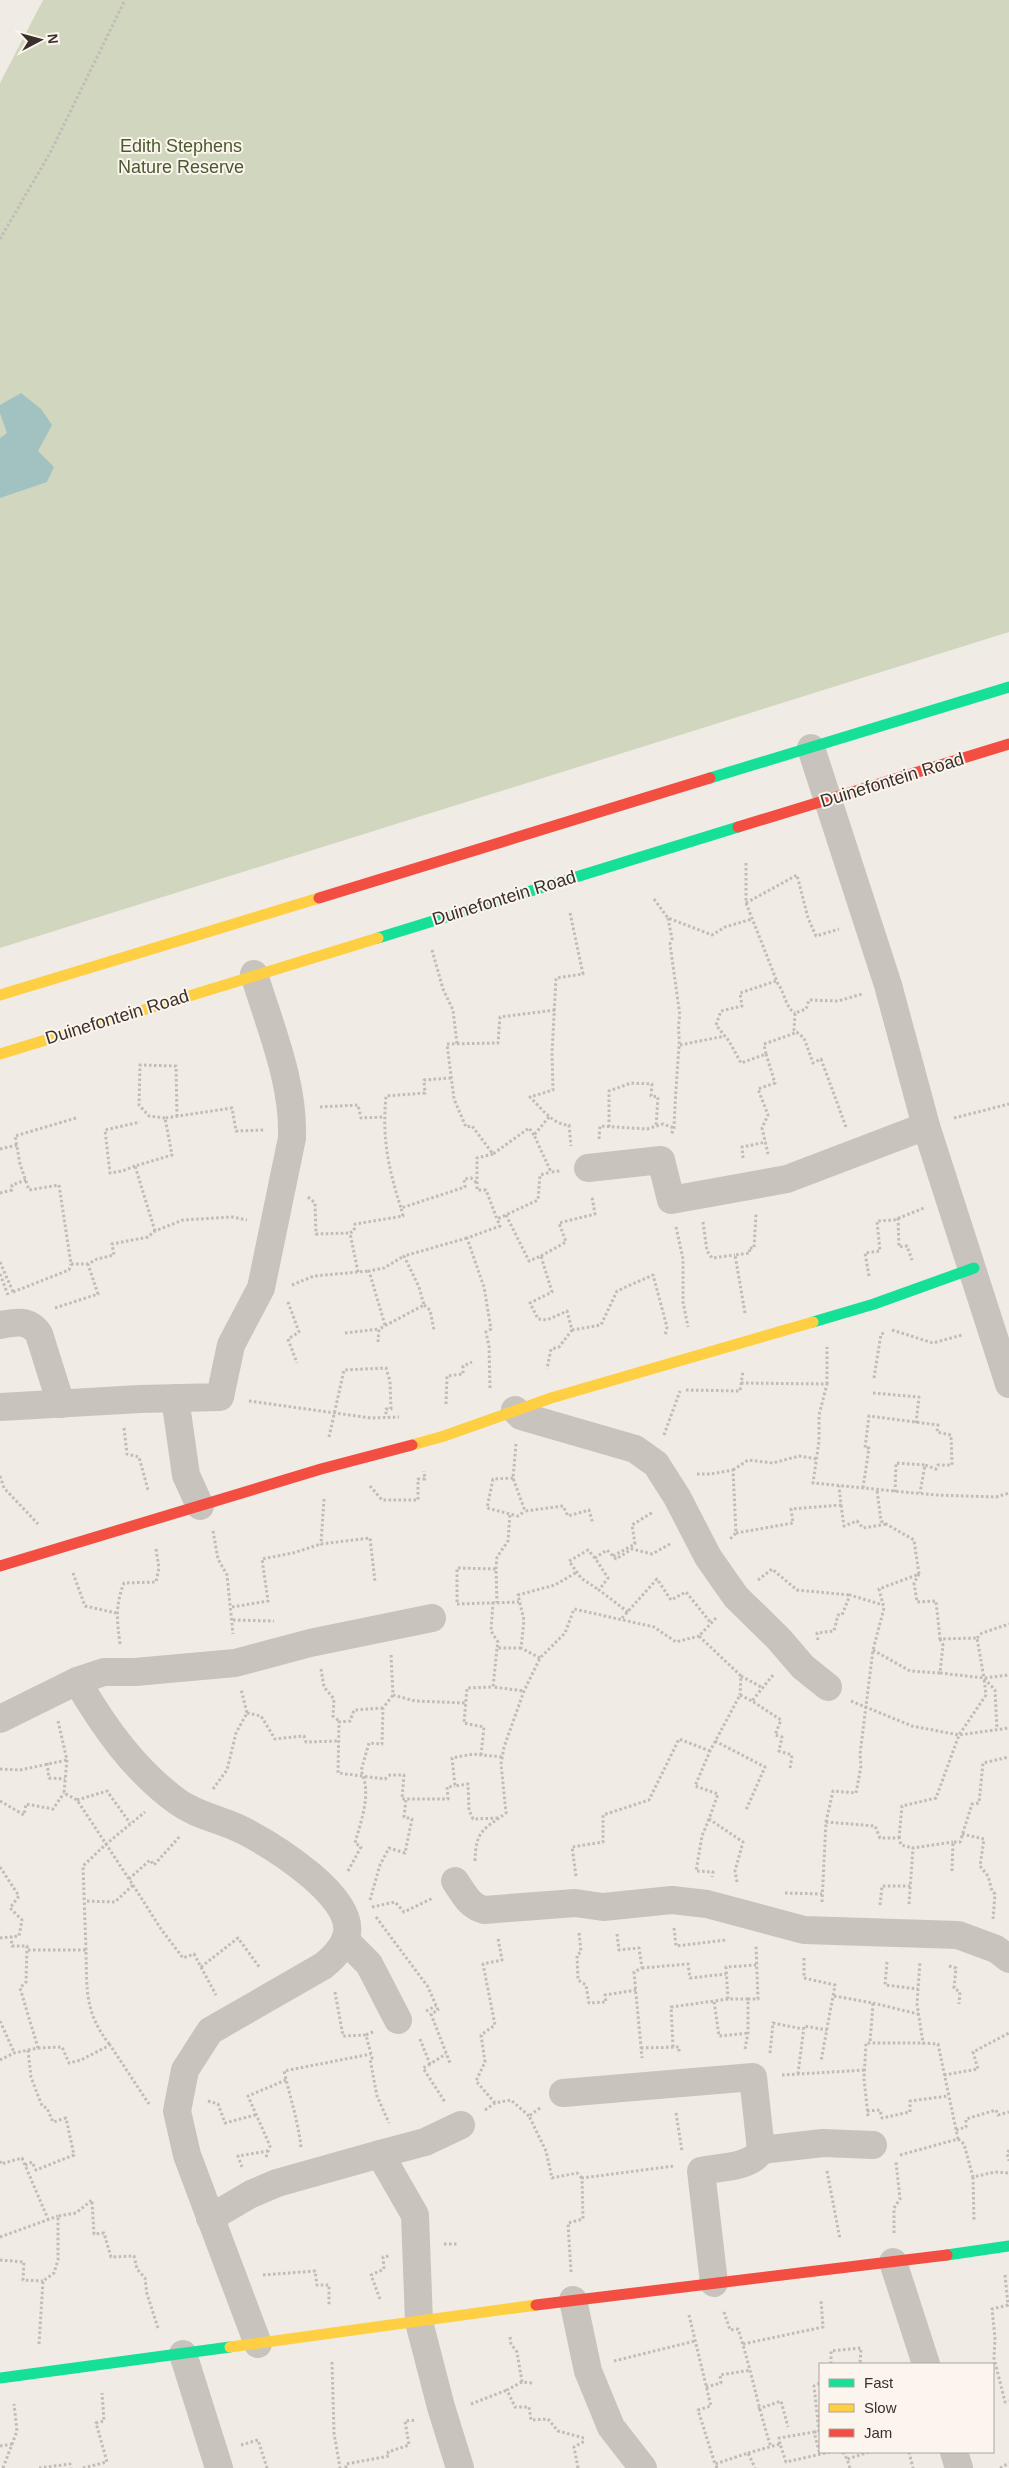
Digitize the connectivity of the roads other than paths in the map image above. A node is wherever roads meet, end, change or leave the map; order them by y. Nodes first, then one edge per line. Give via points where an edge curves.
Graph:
1 (1009, 687) edge
2 (1009, 744) edge
3 (811, 748) junction
4 (826, 800) junction
5 (254, 974) junction
6 (0, 995) edge
7 (0, 1054) edge
8 (926, 1126) junction
9 (580, 1158) road end
10 (974, 1268) junction
11 (0, 1326) edge
12 (1009, 1384) edge
13 (175, 1398) junction
14 (61, 1404) junction
15 (0, 1407) edge
16 (509, 1415) junction
17 (200, 1506) junction
18 (0, 1566) edge
19 (432, 1618) road end
20 (77, 1681) junction
21 (828, 1688) road end
22 (0, 1719) edge
23 (455, 1882) road end
24 (345, 1940) junction
25 (1000, 1953) edge
26 (398, 2020) road end
27 (564, 2093) road end
28 (461, 2125) road end
29 (873, 2145) road end
30 (761, 2150) junction
31 (389, 2151) junction
32 (210, 2218) junction
33 (1009, 2246) edge
34 (893, 2262) junction
35 (714, 2283) junction
36 (572, 2289) junction
37 (418, 2322) junction
38 (258, 2344) junction
39 (183, 2354) junction
40 (926, 2363) edge
41 (6, 2377) edge
42 (954, 2453) edge
43 (217, 2460) edge
44 (460, 2468) edge
45 (643, 2468) edge
46 (959, 2468) edge

1 - 3 main road
2 - 4 main road, Duinefontein Road
3 - 4 street
3 - 6 main road
4 - 5 main road, Duinefontein Road
4 - 8 street via 888,985
5 - 7 main road, Duinefontein Road
5 - 13 street via 289,1093 292,1116 292,1138 273,1225 272,1289 231,1345 220,1397
8 - 9 street via 787,1179 671,1200 661,1160
8 - 10 street
10 - 12 street
10 - 16 main road via 874,1304 551,1398
11 - 14 street via 22,1322 35,1328
13 - 14 street
13 - 17 street via 186,1475
14 - 15 street
16 - 17 main road
16 - 21 street via 635,1449 656,1464 705,1552 736,1597
17 - 18 main road
19 - 20 street via 235,1663 104,1672
20 - 22 street
20 - 24 street via 103,1725 126,1754 178,1802 247,1832 302,1869 334,1897 347,1921
23 - 25 street via 476,1908 494,1911 672,1900 707,1904 813,1930 958,1935
24 - 26 street via 369,1964
24 - 32 street via 323,1966 210,2031 185,2070 177,2111 186,2156
27 - 30 street via 761,2076
28 - 31 street via 425,2142
29 - 30 street via 823,2143
30 - 35 street via 757,2158 749,2161 696,2167
31 - 32 street via 277,2182
31 - 37 street via 415,2215
32 - 38 street
33 - 34 main road
34 - 35 main road
34 - 40 street
35 - 36 main road via 683,2287
36 - 37 main road via 507,2309
36 - 45 street via 588,2371 611,2427
37 - 38 main road
37 - 44 street
38 - 39 main road
39 - 41 main road
39 - 43 street
42 - 46 street

